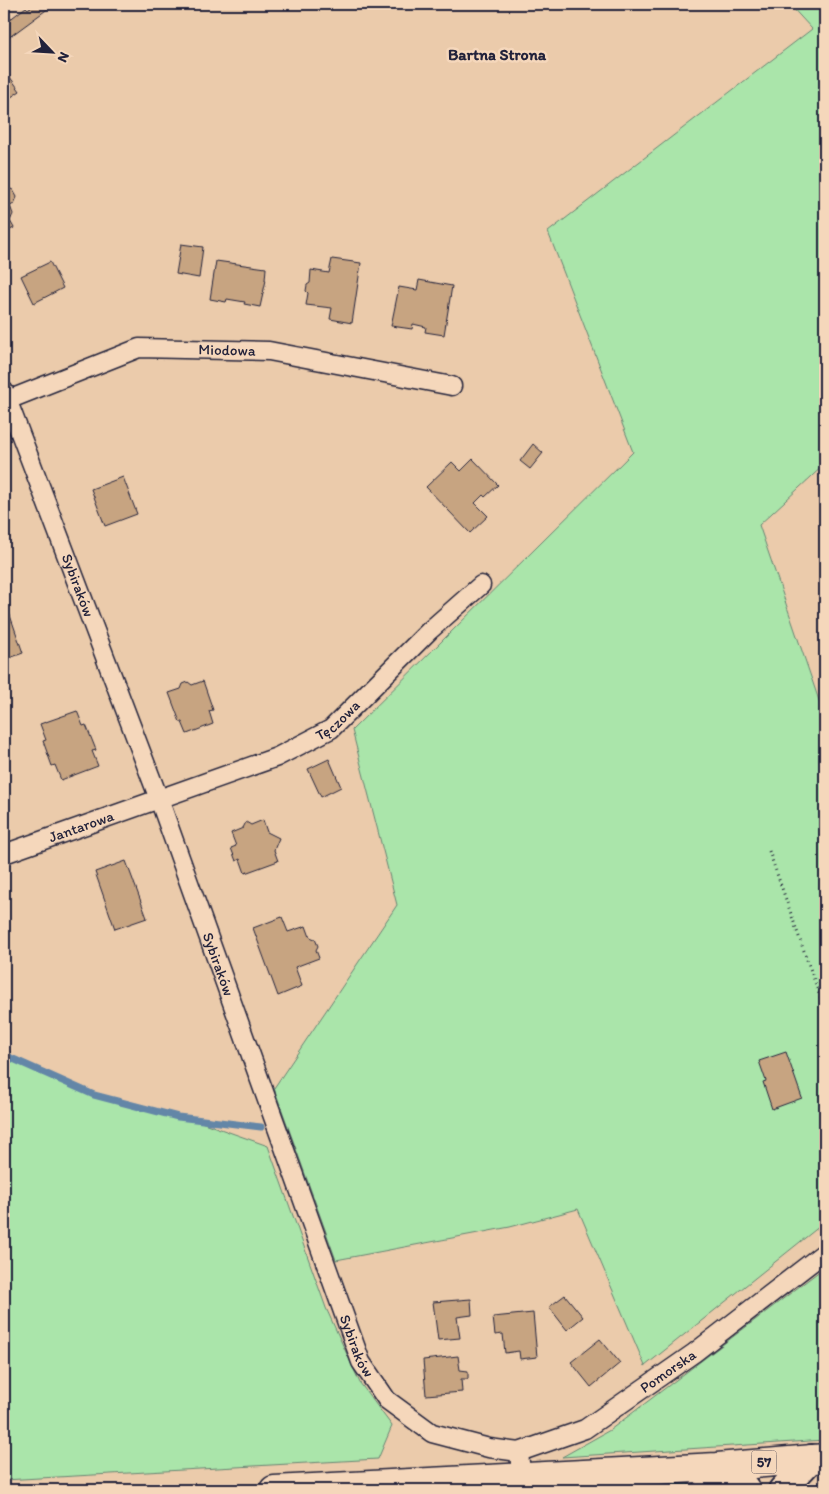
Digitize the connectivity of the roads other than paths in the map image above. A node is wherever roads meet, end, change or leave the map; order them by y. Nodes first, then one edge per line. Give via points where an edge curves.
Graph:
1 (452, 386) dead end
2 (6, 395) edge
3 (481, 585) dead end
4 (159, 799) junction
5 (4, 854) edge
6 (825, 1252) edge
7 (818, 1458) edge
8 (521, 1464) junction
9 (572, 1474) junction
10 (712, 1478) edge
11 (274, 1490) edge
12 (607, 1490) edge
13 (747, 1490) edge
14 (782, 1490) edge

1 - 2 street, Miodowa via 269,351 138,348
2 - 4 street, Sybiraków
3 - 4 street, Tęczowa via 332,729 277,757
4 - 5 street, Jantarowa
4 - 8 street, Sybiraków via 361,1362 387,1400 432,1433 489,1448
6 - 8 street, Pomorska via 694,1353 586,1429
7 - 10 main road, 57
7 - 14 main road
8 - 9 main road, 57
8 - 11 main road, 57
9 - 10 main road, 57
9 - 12 main road
10 - 13 main road

